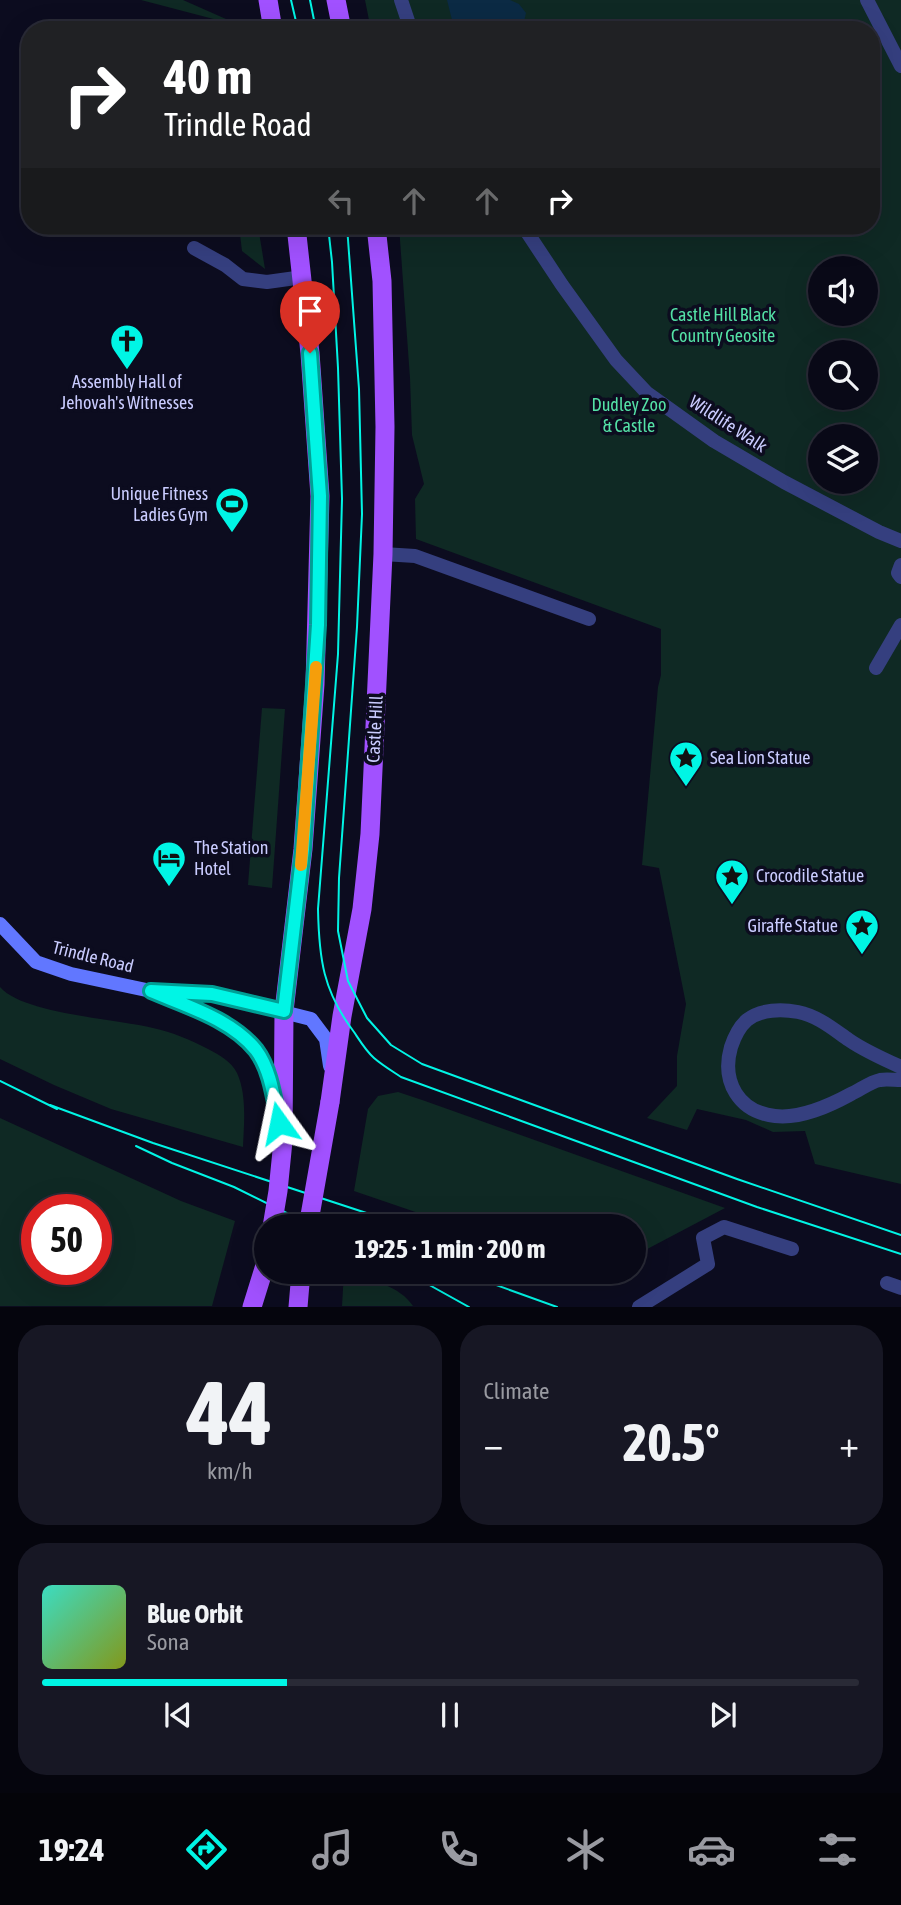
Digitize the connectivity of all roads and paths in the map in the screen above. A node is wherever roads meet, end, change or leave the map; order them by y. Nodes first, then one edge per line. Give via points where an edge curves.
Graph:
1 (268, 0) edge
2 (336, 0) edge
3 (401, 0) edge
4 (867, 0) edge
5 (272, 21) edge
6 (340, 21) edge
7 (408, 21) edge
8 (878, 21) edge
9 (880, 25) edge
10 (901, 66) edge
11 (297, 235) edge
12 (377, 235) edge
13 (529, 235) edge
14 (194, 248) dead end
15 (303, 277) junction
16 (901, 541) edge
17 (383, 554) junction
18 (901, 565) edge
19 (901, 577) edge
20 (589, 619) dead end
21 (901, 625) edge
22 (876, 668) dead end
23 (0, 923) edge
24 (151, 991) junction
25 (284, 1011) junction
26 (901, 1067) edge
27 (901, 1080) edge
28 (278, 1092) junction
29 (331, 1094) junction
30 (274, 1214) edge
31 (310, 1214) edge
32 (792, 1250) dead end
33 (259, 1284) edge
34 (300, 1284) edge
35 (252, 1307) edge
36 (298, 1307) edge
37 (639, 1307) edge

1 - 5 main road
2 - 6 main road
3 - 7 street
4 - 8 street
9 - 10 street
11 - 15 main road
12 - 17 main road, Castle Hill via 384,352
13 - 16 street, Wildlife Walk via 616,360 647,393 714,441 784,482
14 - 15 street via 243,279 267,282
15 - 25 main road via 320,496 318,625 303,849
17 - 20 street via 415,556
17 - 29 main road, Castle Hill via 370,834
18 - 19 street
21 - 22 street
23 - 24 main road, Trindle Road via 36,961 71,975
24 - 25 main road, Trindle Road via 212,994
24 - 28 main road, Trindle Road via 239,1033 257,1051
25 - 28 main road
25 - 29 main road, Trindle Road via 311,1019 326,1039
26 - 27 street via 824,1022 780,1010 748,1020 734,1037 728,1059 728,1077 740,1100 753,1111 776,1116 802,1114 878,1080
28 - 30 main road, bridge via 283,1141
29 - 31 main road, Castle Hill, bridge
32 - 37 street via 724,1227 703,1238 708,1264
33 - 35 main road
34 - 36 main road

